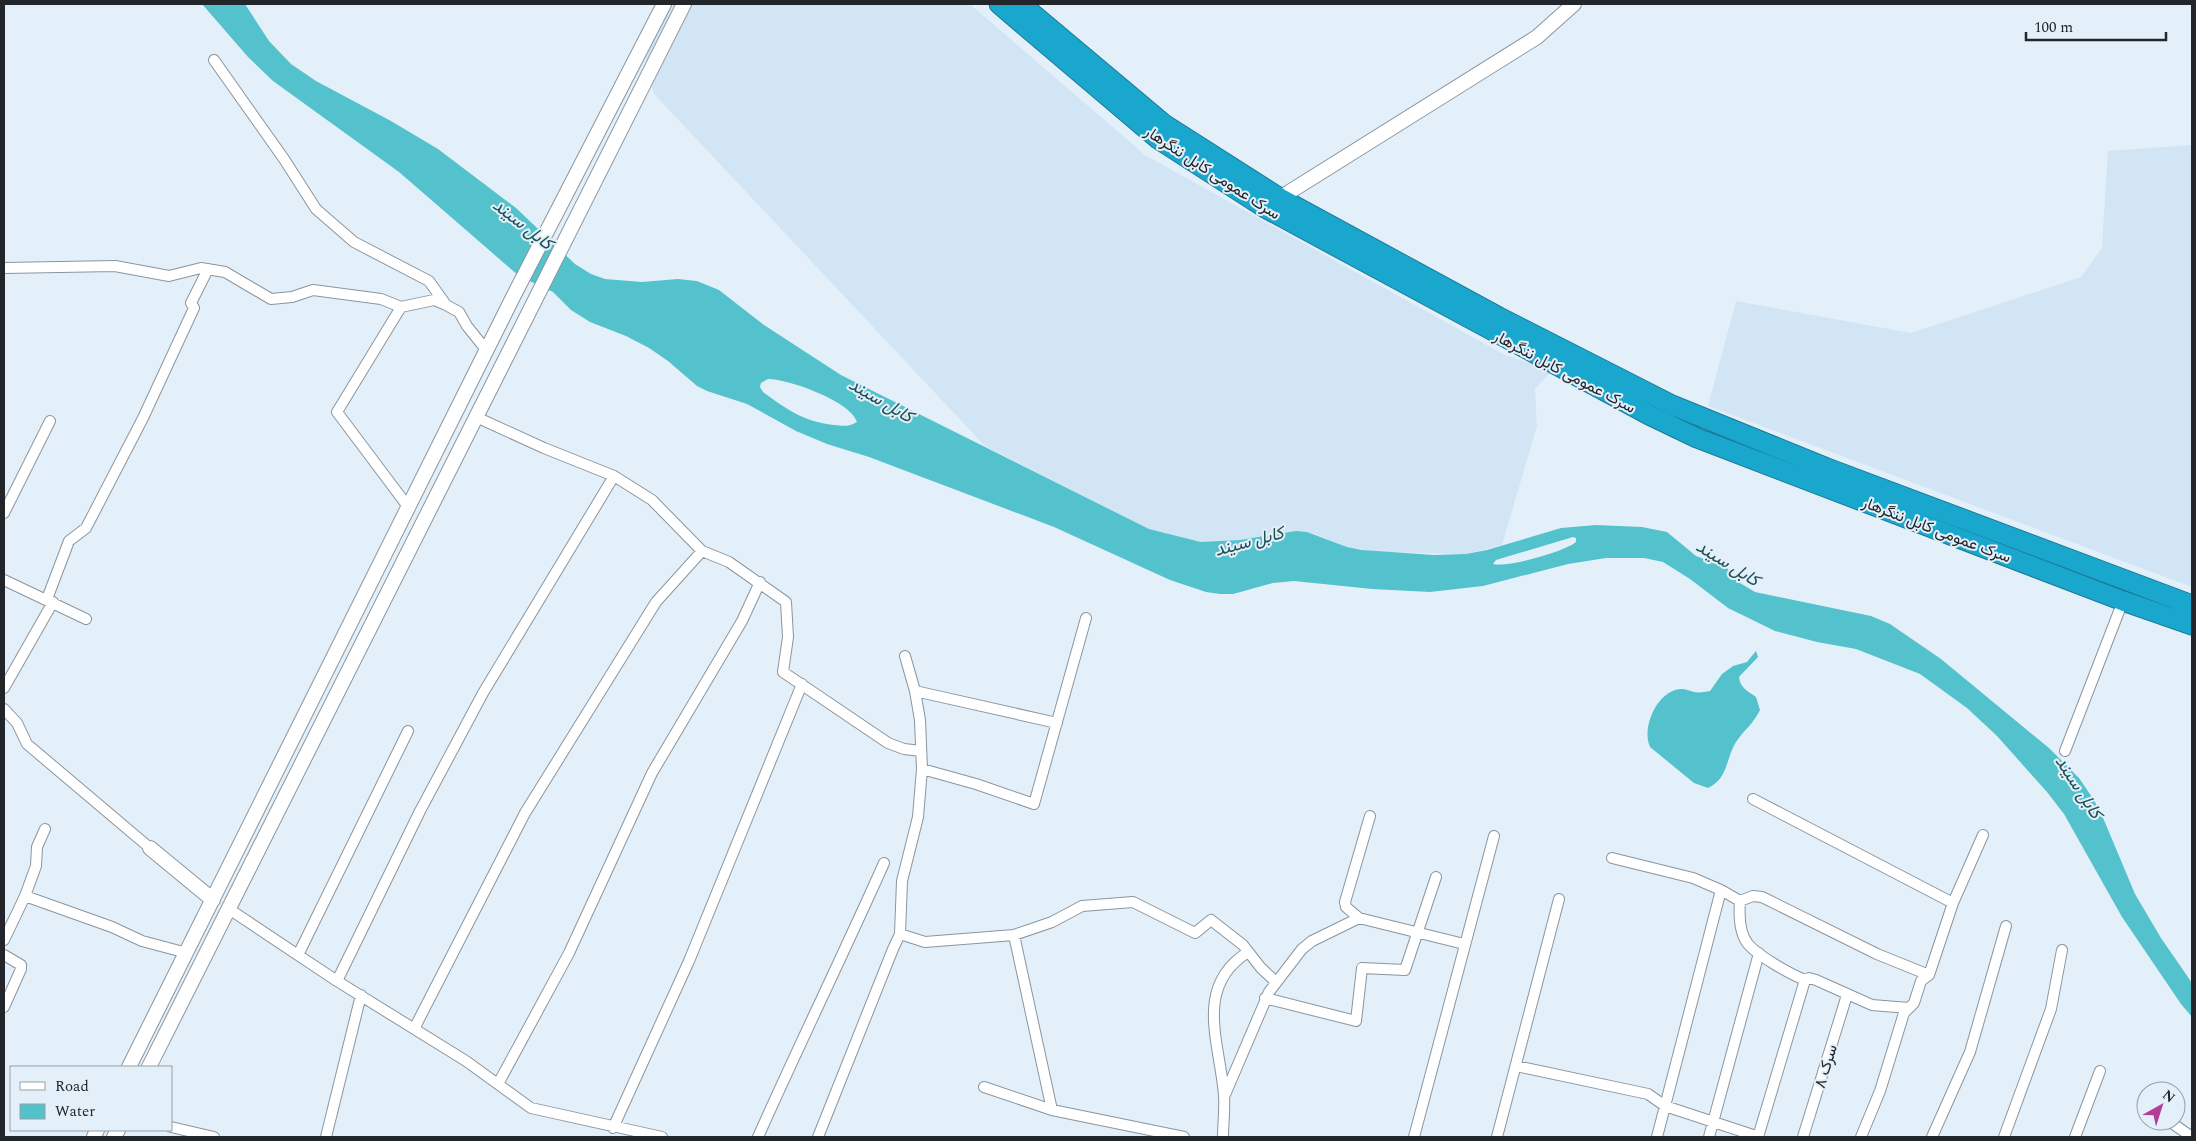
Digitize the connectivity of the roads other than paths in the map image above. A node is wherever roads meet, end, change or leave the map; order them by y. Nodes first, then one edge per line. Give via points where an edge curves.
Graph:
1 (664, 4) edge
2 (684, 4) edge
3 (999, 4) edge
4 (1021, 4) edge
5 (1574, 4) edge
6 (214, 60) dead end
7 (1272, 203) junction
8 (4, 268) edge
9 (208, 269) junction
10 (446, 304) junction
11 (401, 306) junction
12 (487, 351) junction
13 (476, 418) junction
14 (50, 421) dead end
15 (614, 476) junction
16 (410, 508) junction
17 (4, 513) edge
18 (1961, 528) junction
19 (702, 551) junction
20 (4, 580) edge
21 (760, 582) junction
22 (372, 583) junction
23 (388, 592) junction
24 (50, 600) junction
25 (2123, 601) junction
26 (2192, 605) edge
27 (1086, 618) dead end
28 (86, 619) dead end
29 (2192, 625) edge
30 (905, 656) dead end
31 (802, 684) junction
32 (4, 688) edge
33 (915, 691) junction
34 (4, 709) edge
35 (1057, 723) junction
36 (408, 731) dead end
37 (2065, 750) dead end
38 (921, 751) junction
39 (922, 769) junction
40 (1752, 799) dead end
41 (1370, 816) dead end
42 (46, 829) dead end
43 (1983, 835) dead end
44 (1494, 836) dead end
45 (150, 848) joint
46 (1612, 858) dead end
47 (884, 863) dead end
48 (1436, 877) dead end
49 (1722, 890) junction
50 (25, 896) junction
51 (1559, 899) dead end
52 (213, 900) junction
53 (1740, 902) junction
54 (1953, 903) junction
55 (228, 909) junction
56 (1359, 918) junction
57 (2006, 926) dead end
58 (1417, 933) junction
59 (900, 934) junction
60 (1014, 935) junction
61 (4, 940) edge
62 (1464, 944) junction
63 (2062, 950) dead end
64 (1248, 952) junction
65 (186, 953) junction
66 (1759, 953) junction
67 (4, 954) edge
68 (298, 955) junction
69 (1929, 975) junction
70 (1805, 980) junction
71 (337, 981) junction
72 (1276, 982) junction
73 (361, 995) junction
74 (1847, 995) junction
75 (1265, 998) junction
76 (4, 1007) edge
77 (1909, 1008) junction
78 (415, 1027) junction
79 (130, 1066) edge
80 (150, 1066) edge
81 (1516, 1066) junction
82 (2100, 1071) dead end
83 (498, 1084) junction
84 (984, 1087) dead end
85 (1224, 1097) junction
86 (1665, 1106) junction
87 (1052, 1110) junction
88 (1714, 1122) junction
89 (172, 1127) edge
90 (613, 1128) junction
91 (214, 1137) edge
92 (326, 1137) edge
93 (662, 1137) edge
94 (758, 1137) edge
95 (818, 1137) edge
96 (1184, 1137) edge
97 (1222, 1137) edge
98 (1414, 1137) edge
99 (1497, 1137) edge
100 (1657, 1137) edge
101 (1710, 1137) edge
102 (1758, 1137) edge
103 (1803, 1137) edge
104 (1861, 1137) edge
105 (1932, 1137) edge
106 (2004, 1137) edge
107 (2075, 1137) edge

1 - 12 street
2 - 13 street
3 - 7 highway, سرک عمومی کابل ننگرهار via 1158,139
4 - 7 highway via 1164,124
5 - 7 street via 1537,37
6 - 10 street via 316,209 354,242 429,281
7 - 18 highway, سرک عمومی کابل ننگرهار via 1672,405 1827,468
8 - 9 street via 115,266 169,276
9 - 11 street via 225,272 271,299 313,290 381,299
9 - 24 street via 191,303 194,308 143,418 86,528 69,541
10 - 11 street via 434,300
10 - 12 street via 460,312
11 - 16 street via 337,412
12 - 16 street
13 - 15 street
13 - 23 street
14 - 17 street
15 - 19 street via 652,500
15 - 71 street via 479,701 420,810
16 - 22 street
18 - 25 highway, سرک عمومی کابل ننگرهار
18 - 26 highway, سرک عمومی کابل ننگرهار
19 - 21 street via 729,562
19 - 78 street via 656,602 525,813
20 - 24 street
21 - 31 street via 786,602 788,637 783,672
21 - 83 street via 742,621 652,774 569,953
22 - 23 street
22 - 52 street
23 - 55 street
24 - 28 street
24 - 32 street
25 - 29 highway, سرک عمومی کابل ننگرهار
25 - 37 street
27 - 35 street
30 - 33 street
31 - 38 street via 888,743
31 - 90 street via 689,961
33 - 35 street
33 - 38 street
34 - 45 street via 28,744
35 - 39 street via 1034,804
36 - 68 street
38 - 39 street
39 - 59 street via 918,816 902,881
40 - 54 street
41 - 56 street via 1345,902 1346,907
42 - 50 street via 37,847 36,866
43 - 54 street
44 - 62 street
45 - 52 street
46 - 49 street via 1693,878
47 - 94 street
48 - 58 street
49 - 53 street
49 - 86 street
50 - 61 street
50 - 65 street via 142,941
51 - 81 street
52 - 65 street
53 - 66 street via 1739,918 1747,944
53 - 69 street via 1753,896 1762,897 1877,954
54 - 69 street
55 - 68 street
55 - 80 street
56 - 58 street
56 - 72 street via 1302,948
57 - 105 street via 1970,1052
58 - 62 street
58 - 75 street via 1405,970 1362,968 1356,1021
59 - 60 street via 925,942
59 - 95 street
60 - 64 street via 1052,922 1082,906 1133,902 1195,933 1211,920
60 - 87 street
62 - 98 street
63 - 106 street via 2051,1009
64 - 72 street
64 - 85 street via 1226,971 1214,996 1213,1018
65 - 79 street
66 - 70 street
66 - 88 street
67 - 76 street via 17,962 21,969
68 - 71 street
69 - 77 street via 1921,981 1914,1003
70 - 74 street via 1816,980
70 - 102 street
71 - 73 street
72 - 75 street
73 - 78 street
73 - 92 street
74 - 77 street via 1872,1005
74 - 103 street, سرک ۸
75 - 85 street
77 - 104 street
78 - 83 street
81 - 86 street via 1648,1094
81 - 99 street
82 - 107 street
83 - 90 street via 531,1108
84 - 87 street
85 - 97 street
86 - 88 street
86 - 100 street
87 - 96 street
88 - 101 street
88 - 102 street
89 - 91 street
90 - 93 street

